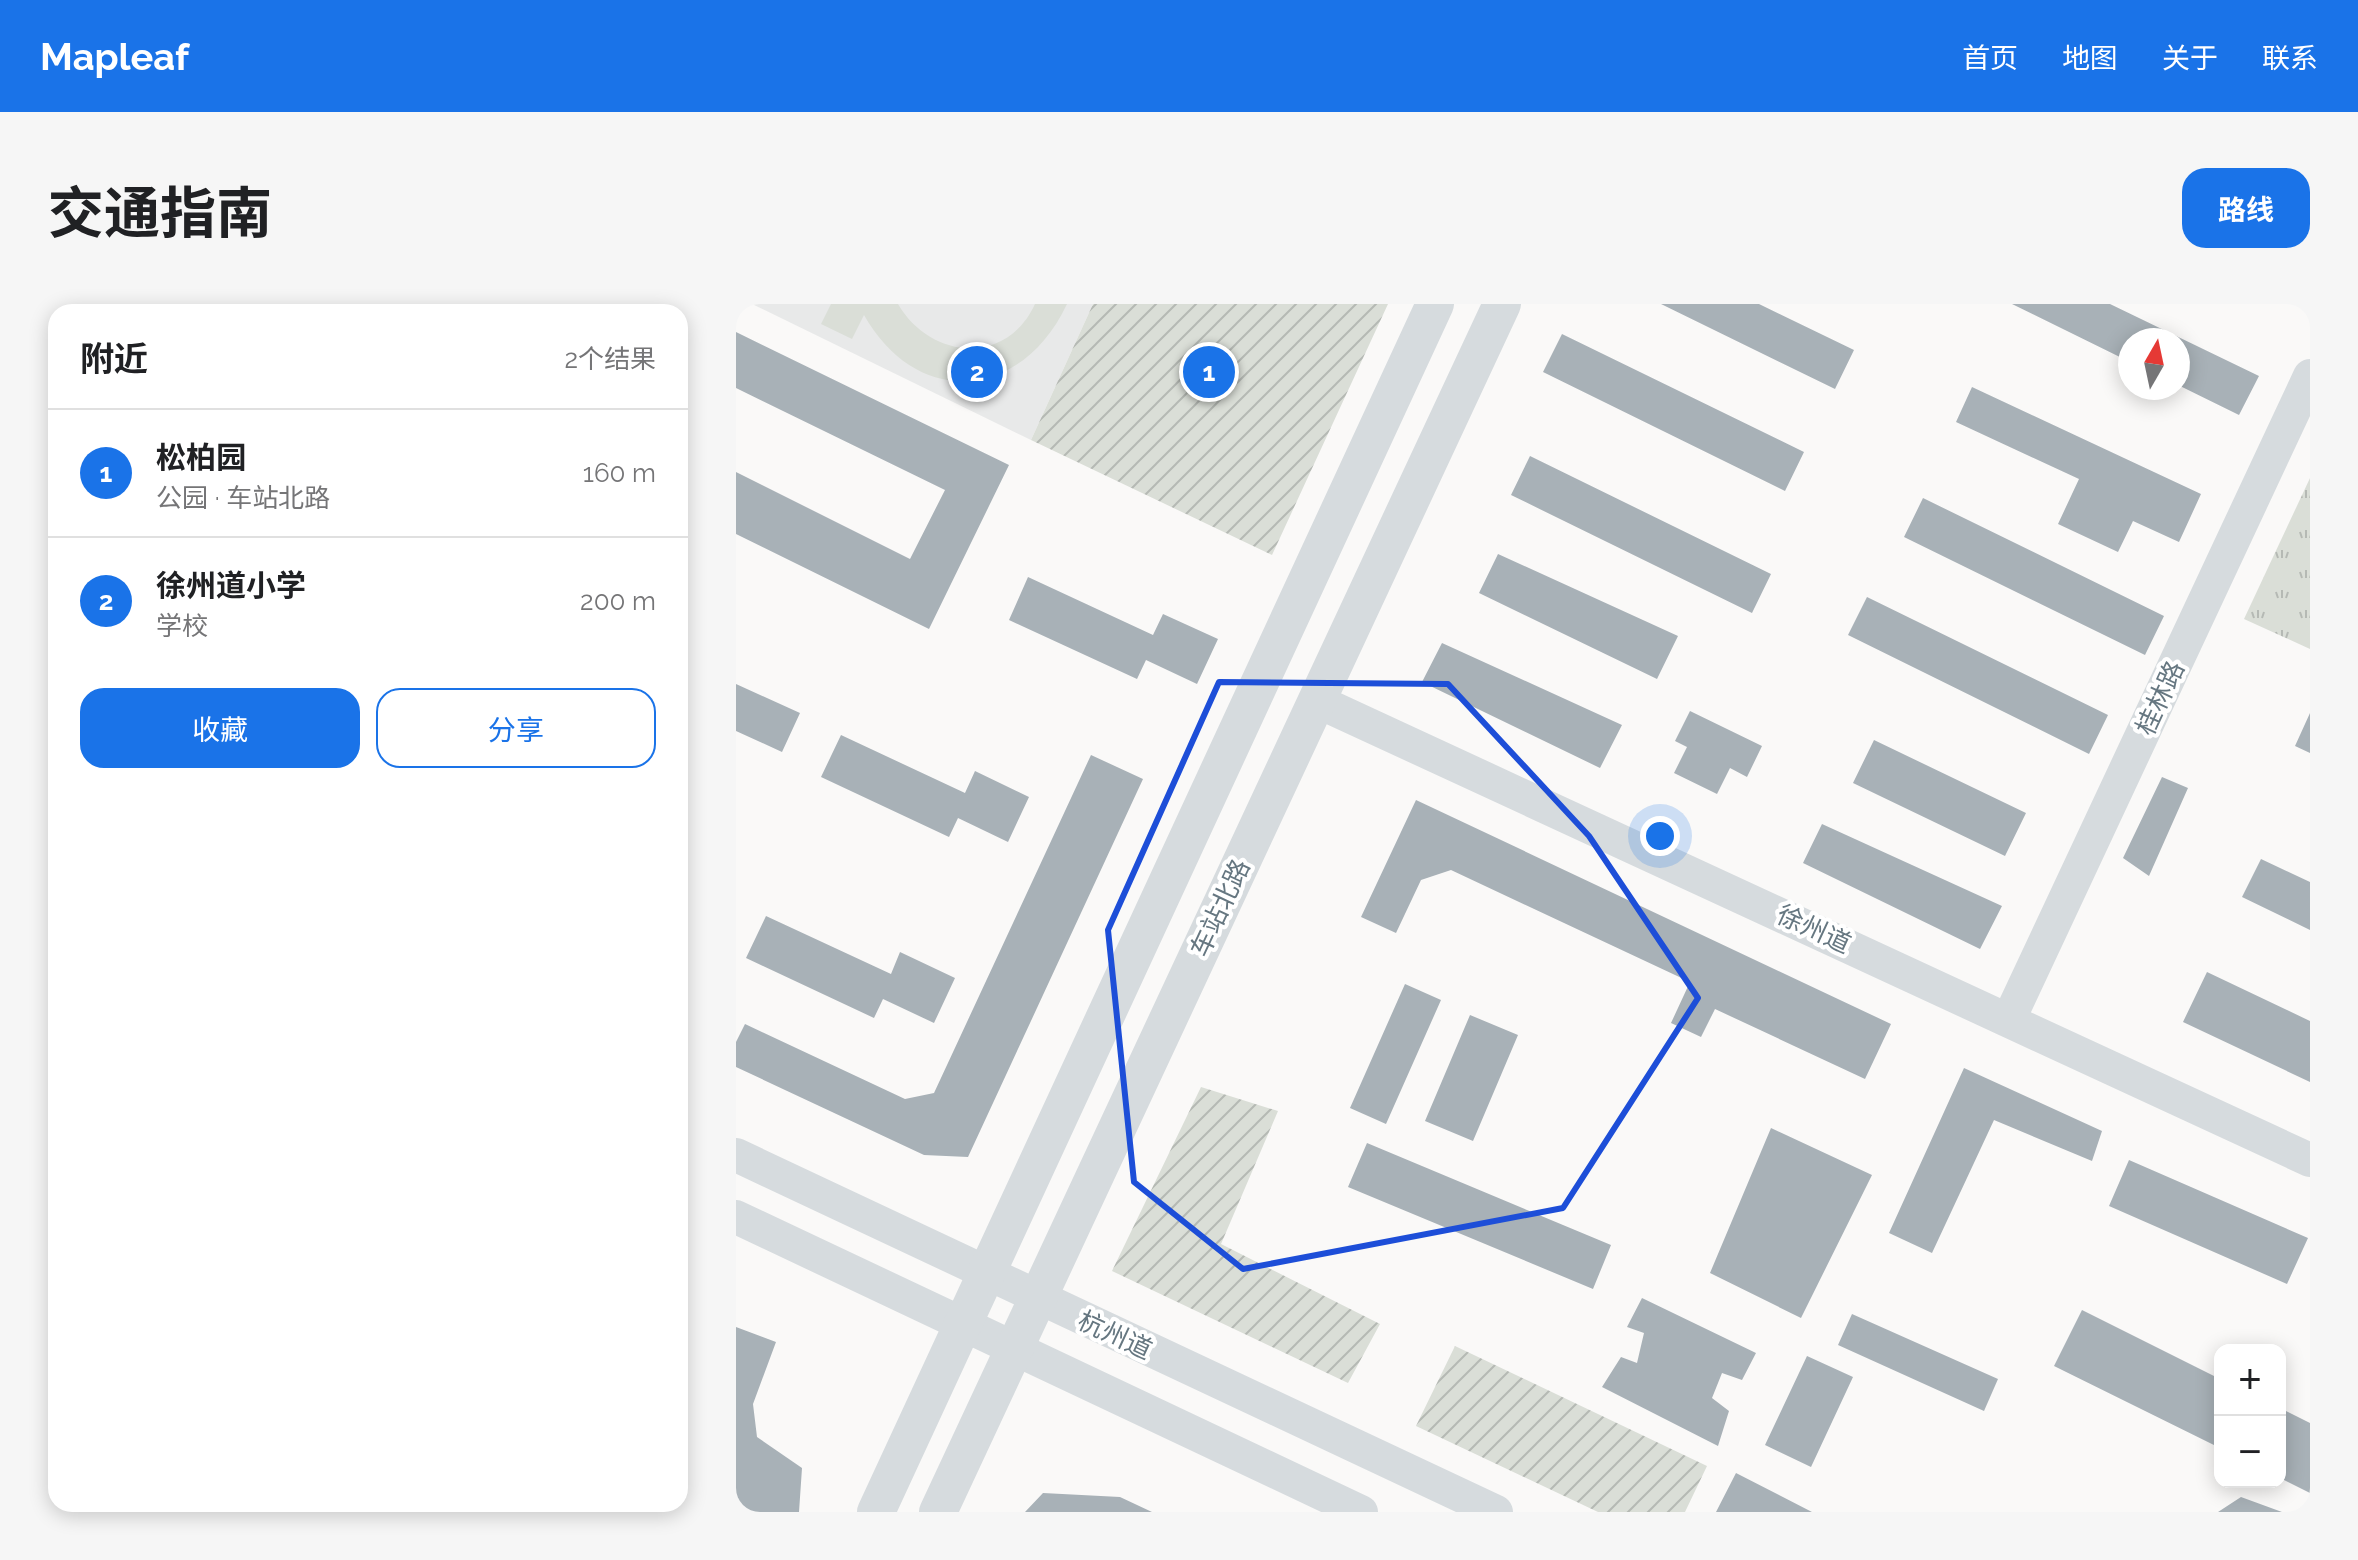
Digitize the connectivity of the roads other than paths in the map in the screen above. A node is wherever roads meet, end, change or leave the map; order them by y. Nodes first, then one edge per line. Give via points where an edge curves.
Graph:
1 (1435, 304) edge
2 (1502, 304) edge
3 (2310, 377) edge
4 (1317, 701) junction
5 (2009, 1019) junction
6 (736, 1155) edge
7 (2310, 1160) edge
8 (736, 1217) edge
9 (985, 1273) junction
10 (1037, 1299) junction
11 (963, 1324) junction
12 (1012, 1350) junction
13 (876, 1512) edge
14 (938, 1512) edge
15 (1361, 1512) edge
16 (1496, 1512) edge

1 - 9 main road
2 - 4 main road, 车站北路
3 - 5 street, 桂林路
4 - 5 street, 徐州道
4 - 10 main road, 车站北路
5 - 7 street, 徐州道
6 - 9 street, 杭州道
8 - 11 street
9 - 10 street, 杭州道
9 - 11 main road
10 - 12 main road, 车站北路
10 - 16 street, 杭州道
11 - 12 street
11 - 13 main road
12 - 14 main road, 车站北路
12 - 15 street

